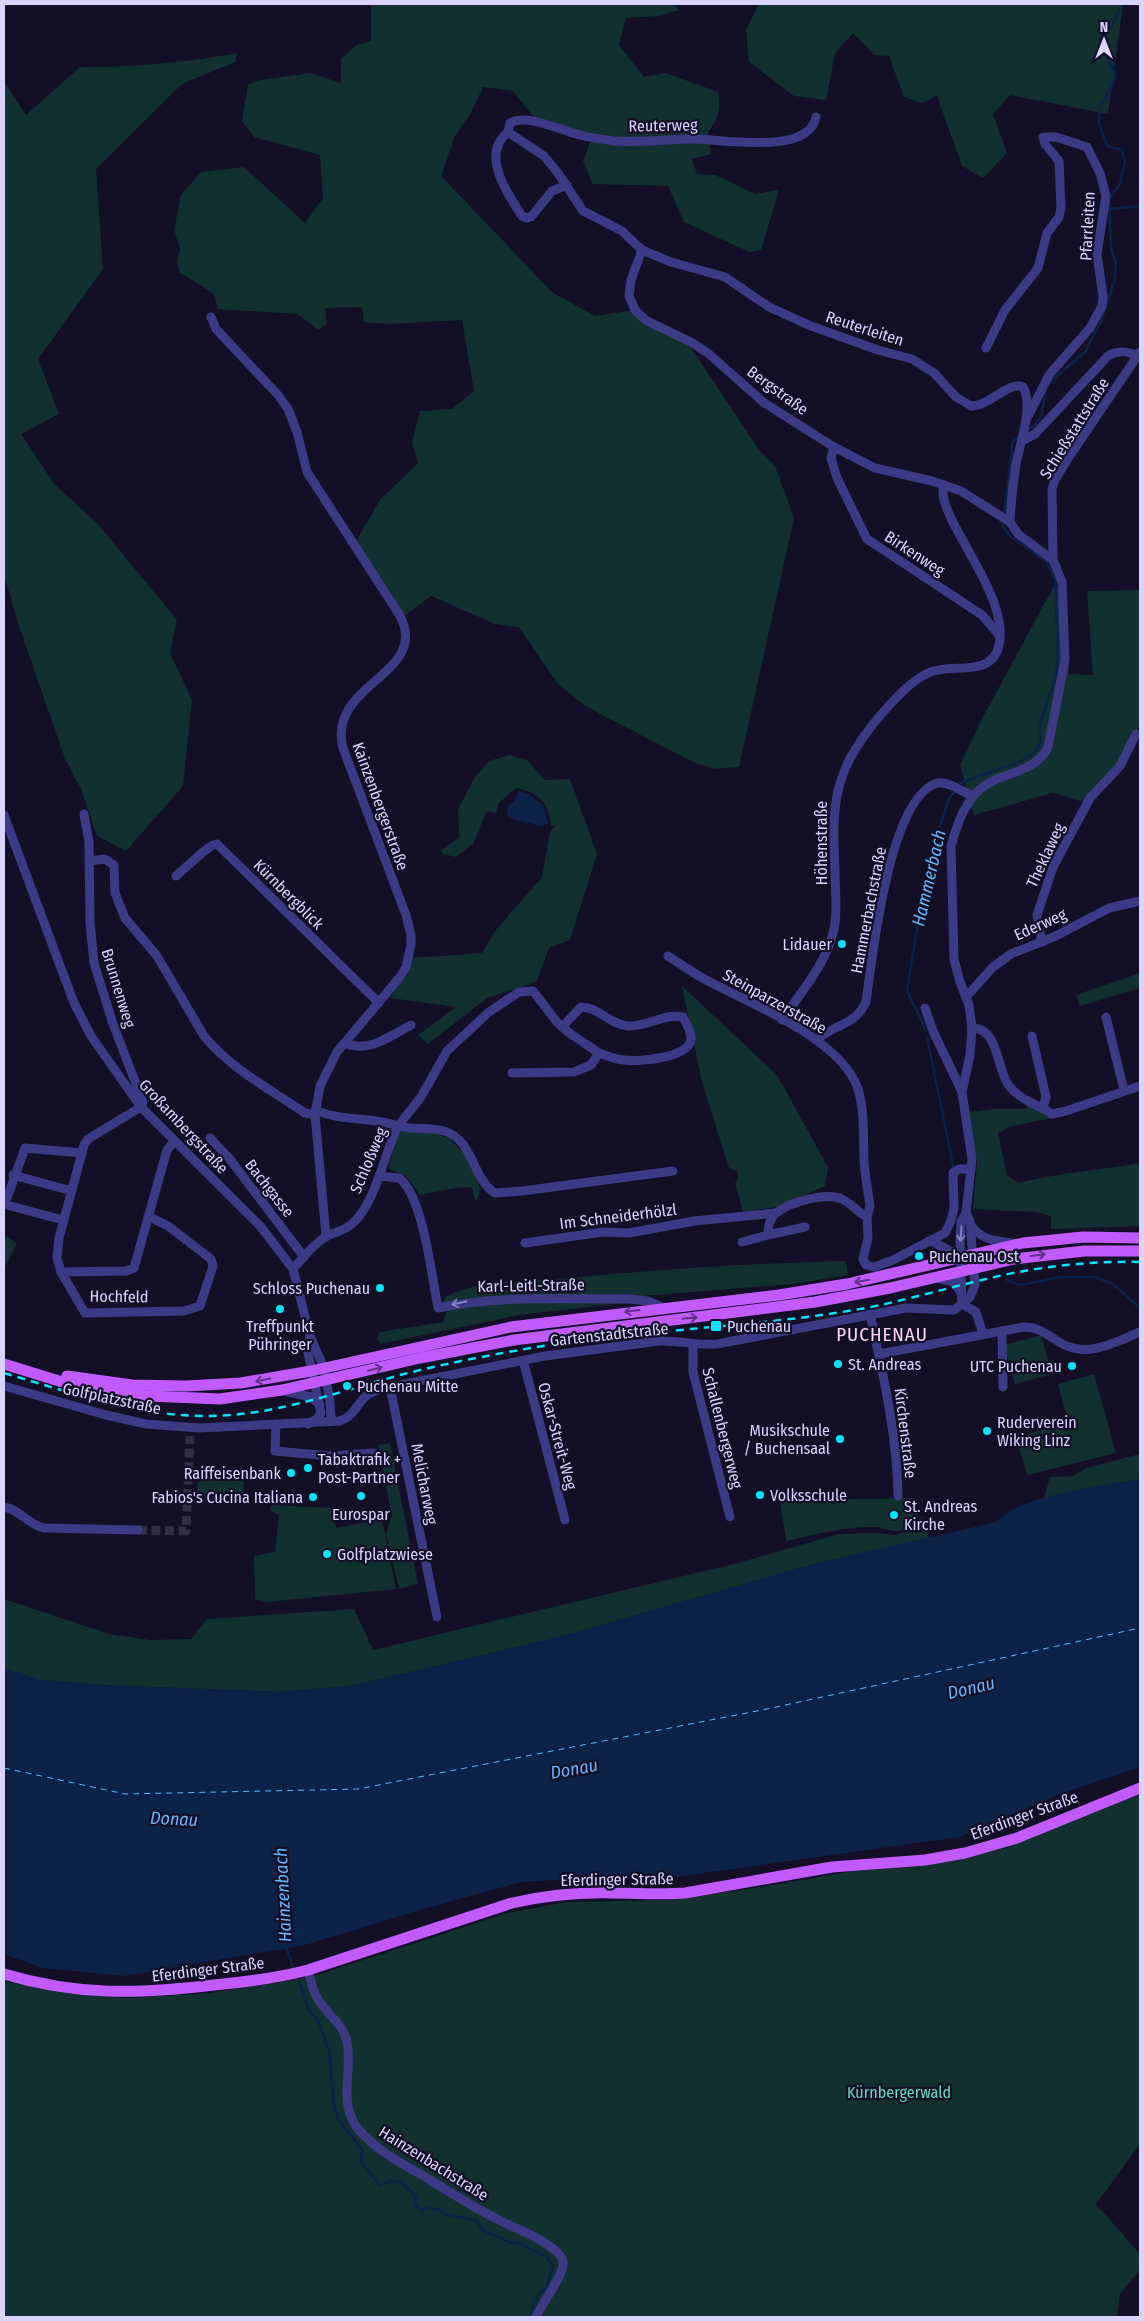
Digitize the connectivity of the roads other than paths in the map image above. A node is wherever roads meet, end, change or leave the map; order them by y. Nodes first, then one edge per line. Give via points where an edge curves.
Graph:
1 (816, 117) dead end
2 (508, 132) junction
3 (567, 185) junction
4 (642, 250) junction
5 (211, 317) dead end
6 (986, 348) dead end
7 (1139, 354) edge
8 (1024, 432) junction
9 (834, 447) junction
10 (944, 485) junction
11 (1006, 520) junction
12 (1053, 560) junction
13 (1000, 636) junction
14 (1136, 734) dead end
15 (972, 796) junction
16 (84, 814) dead end
17 (4, 815) edge
18 (89, 861) junction
19 (176, 876) dead end
20 (1140, 901) edge
21 (1042, 942) junction
22 (668, 956) dead end
23 (966, 997) junction
24 (379, 1003) junction
25 (924, 1008) dead end
26 (1106, 1017) dead end
27 (782, 1020) junction
28 (411, 1025) dead end
29 (562, 1027) junction
30 (972, 1028) junction
31 (1032, 1036) dead end
32 (817, 1040) junction
33 (345, 1043) junction
34 (599, 1053) junction
35 (512, 1073) dead end
36 (1140, 1086) edge
37 (1124, 1090) junction
38 (962, 1092) junction
39 (141, 1107) junction
40 (1043, 1108) junction
41 (315, 1113) junction
42 (398, 1126) junction
43 (210, 1138) dead end
44 (175, 1141) junction
45 (82, 1153) junction
46 (971, 1169) junction
47 (673, 1171) dead end
48 (13, 1176) junction
49 (379, 1176) junction
50 (72, 1192) junction
51 (776, 1213) junction
52 (148, 1216) junction
53 (867, 1217) junction
54 (968, 1217) junction
55 (63, 1220) junction
56 (805, 1226) dead end
57 (768, 1235) junction
58 (326, 1236) junction
59 (1140, 1238) edge
60 (742, 1242) dead end
61 (931, 1242) junction
62 (524, 1243) dead end
63 (1023, 1244) junction
64 (1140, 1251) edge
65 (966, 1255) junction
66 (304, 1257) junction
67 (893, 1260) junction
68 (973, 1267) junction
69 (293, 1269) junction
70 (961, 1270) junction
71 (61, 1272) junction
72 (887, 1275) junction
73 (933, 1278) junction
74 (961, 1294) junction
75 (962, 1304) junction
76 (664, 1308) junction
77 (870, 1314) junction
78 (1002, 1331) junction
79 (1140, 1332) edge
80 (983, 1334) junction
81 (310, 1336) junction
82 (694, 1344) junction
83 (879, 1354) junction
84 (523, 1360) junction
85 (4, 1364) edge
86 (324, 1368) junction
87 (21, 1369) junction
88 (311, 1370) junction
89 (327, 1380) junction
90 (314, 1383) junction
91 (4, 1386) edge
92 (390, 1387) junction
93 (1004, 1387) dead end
94 (282, 1390) junction
95 (320, 1406) junction
96 (328, 1421) junction
97 (276, 1424) junction
98 (308, 1424) junction
99 (374, 1453) dead end
100 (898, 1496) dead end
101 (4, 1506) edge
102 (730, 1518) dead end
103 (565, 1520) dead end
104 (138, 1530) tunnel mouth
105 (436, 1617) dead end
106 (1140, 1788) edge
107 (308, 1970) junction
108 (4, 1974) edge
109 (536, 2317) edge

1 - 2 street, Reuterweg via 814,126 805,135 771,143 697,139 614,141 520,121 510,124
2 - 3 street via 544,156
2 - 3 street via 496,149 497,165 503,185 522,216 531,217 552,191
3 - 4 street via 582,210 622,232
4 - 8 street, Reuterleiten via 725,277 770,307 811,326 912,359 934,373 956,397 971,406 986,402 1013,386 1023,387 1026,397
4 - 9 street, Bergstraße via 629,289 631,303 640,316 709,354 763,402
5 - 24 street, Kainzenbergerstraße via 216,329 288,409 310,477 404,626 405,639 399,657 351,703 343,716 340,730 343,748 411,934 406,967
6 - 8 street, Pfarrleiten via 1005,310 1038,268 1047,233 1060,217 1059,161 1043,137 1056,137 1087,147 1106,196 1098,254 1102,306 1090,328 1049,375
7 - 8 street, Schießstattstraße via 1121,351 1108,356 1035,434
7 - 12 street, Schießstattstraße via 1055,480 1051,500
8 - 11 street, Schießstattstraße
9 - 10 street, Bergstraße via 875,468
9 - 13 street, Birkenweg via 831,458 837,478 867,538 982,615
10 - 11 street, Bergstraße via 970,495
10 - 13 street via 945,505 990,592 1001,628
11 - 12 street, Bergstraße via 1018,534
12 - 15 street, Schießstattstraße via 1062,582 1065,660 1048,747 1038,761 986,784
13 - 27 street, Höhenstraße via 996,652 982,666 938,668 914,682 878,719 850,759 841,777 834,808 834,927 824,956
14 - 21 street, Theklaweg via 1120,766 1090,798 1062,849 1045,887 1037,916
15 - 23 street, Schießstattstraße via 955,831 951,858 954,959
15 - 32 street, Hammerbachstraße via 938,783 914,803 901,828 887,877 866,1002 851,1021
16 - 18 street, Brunnenweg
17 - 39 street, Großambergstraße via 74,1002 91,1036
18 - 39 street, Brunnenweg via 94,964 113,1024 143,1097
18 - 41 street via 105,859 114,865 115,893 125,918 157,956 204,1036 250,1075 305,1112
19 - 24 street, Kürnbergblick via 210,845 217,844
20 - 21 street, Ederweg via 1101,912
21 - 23 street, Ederweg via 1000,961
22 - 27 street, Steinparzerstraße via 709,982
23 - 30 street, Schießstattstraße
24 - 33 street, Kainzenbergerstraße
25 - 38 street
26 - 37 street
27 - 32 street, Steinparzerstraße
28 - 33 street via 373,1045
29 - 34 street
29 - 34 street via 581,1007 588,1007 611,1021 628,1026 647,1025 676,1015 683,1017 691,1039 683,1050 656,1059 627,1061
29 - 42 street via 533,991 519,992 489,1012 447,1051 421,1096
30 - 38 street, Schießstattstraße
30 - 40 street via 979,1028 992,1040 1012,1088
31 - 40 street via 1046,1097
32 - 53 street, Steinparzerstraße via 849,1070 858,1090 870,1206
33 - 41 street, Kainzenbergerstraße via 323,1078
34 - 35 street via 591,1065 574,1072
36 - 37 street
37 - 40 street via 1061,1113 1052,1114
38 - 46 street, Schießstattstraße
39 - 44 street, Großambergstraße
39 - 45 street via 88,1139
41 - 42 street via 343,1119 381,1120
41 - 58 street, Kainzenbergerstraße
42 - 47 street, Schloßweg via 451,1135 471,1155 484,1182 495,1193
42 - 49 street, Schloßweg
43 - 66 street, Bachgasse
44 - 52 street, Hochfeld via 167,1150
44 - 69 street, Großambergstraße via 261,1227
45 - 48 street via 25,1148
45 - 50 street
46 - 54 street, Schießstattstraße
46 - 61 street via 956,1171 952,1221 945,1233
48 - 50 street
48 - 55 street via 7,1205
49 - 58 street, Schloßweg via 354,1222 335,1235
76 -> 49 street, Karl-Leitl-Straße via 648,1301 513,1298 438,1308 423,1227 410,1190 399,1178
50 - 55 street
51 - 53 street, Im Schneiderhölzl via 800,1202 832,1196 843,1199
51 - 57 street via 769,1224
51 - 62 street, Im Schneiderhölzl
52 - 71 street, Hochfeld via 134,1268 126,1271
52 - 71 street, Hochfeld via 168,1226 211,1259 213,1266 200,1306 184,1311 85,1313
53 - 67 street, Steinparzerstraße via 864,1261 870,1267
54 - 63 street via 976,1231 989,1240
54 - 65 street, Schießstattstraße via 962,1222
55 - 71 street via 56,1258
56 - 57 street
57 - 60 street
58 - 66 street, Schloßweg
59 - 63 main road via 1082,1237
61 - 65 street
61 - 67 street
63 - 65 main road
68 -> 64 main road via 1057,1253
65 - 68 street
65 - 70 street
65 - 72 main road
66 - 69 street, Schloßweg
67 - 72 street
68 - 70 main road
68 - 75 street via 973,1293
69 - 81 street, Großambergstraße
70 - 73 main road
70 - 74 street
72 -> 76 main road via 787,1294
73 - 74 street via 954,1282
89 -> 73 main road via 514,1340 799,1305
74 - 75 street
75 - 77 street, Gartenstadtstraße via 950,1310 915,1307
75 - 80 street via 976,1312
76 -> 86 main road via 511,1327
77 - 82 street, Gartenstadtstraße via 717,1344
77 - 83 street, Kirchenstraße
78 - 79 street via 1018,1327 1035,1328 1064,1345 1083,1351 1094,1350
78 - 80 street
78 - 93 street
80 - 83 street
81 - 86 street, Großambergstraße
81 - 88 street, Großambergstraße
82 - 84 street, Gartenstadtstraße via 659,1341
82 - 102 street, Schallenbergerweg via 693,1372
83 - 100 street, Kirchenstraße via 896,1456
84 - 92 street, Gartenstadtstraße
84 - 103 street, Oskar-Streit-Weg
85 - 87 main road
86 - 88 main road
86 - 89 street
88 -> 87 main road via 241,1383 158,1386
87 - 94 main road via 98,1390 147,1397 220,1399
88 - 90 street
89 - 90 main road
89 - 96 street via 331,1415
90 - 94 main road
90 - 95 street
91 - 97 street, Golfplatzstraße via 120,1419 190,1432 200,1428
92 - 96 street, Gartenstadtstraße via 366,1396 346,1419
92 - 105 street, Melicharweg
94 - 95 street via 311,1397
95 - 98 street via 319,1417
96 - 98 street, Golfplatzstraße
97 - 98 street, Golfplatzstraße
97 - 99 street via 275,1451 331,1456
101 - 104 street via 44,1528
106 - 107 main road, Eferdinger Straße via 1017,1838 965,1854 841,1866 678,1894 591,1893 529,1900
107 - 108 main road, Eferdinger Straße via 254,1981 145,1993 64,1988
107 - 109 street, Hainzenbachstraße via 313,1990 339,2023 347,2039 346,2098 351,2118 368,2141 486,2214 559,2254 563,2263 561,2275

